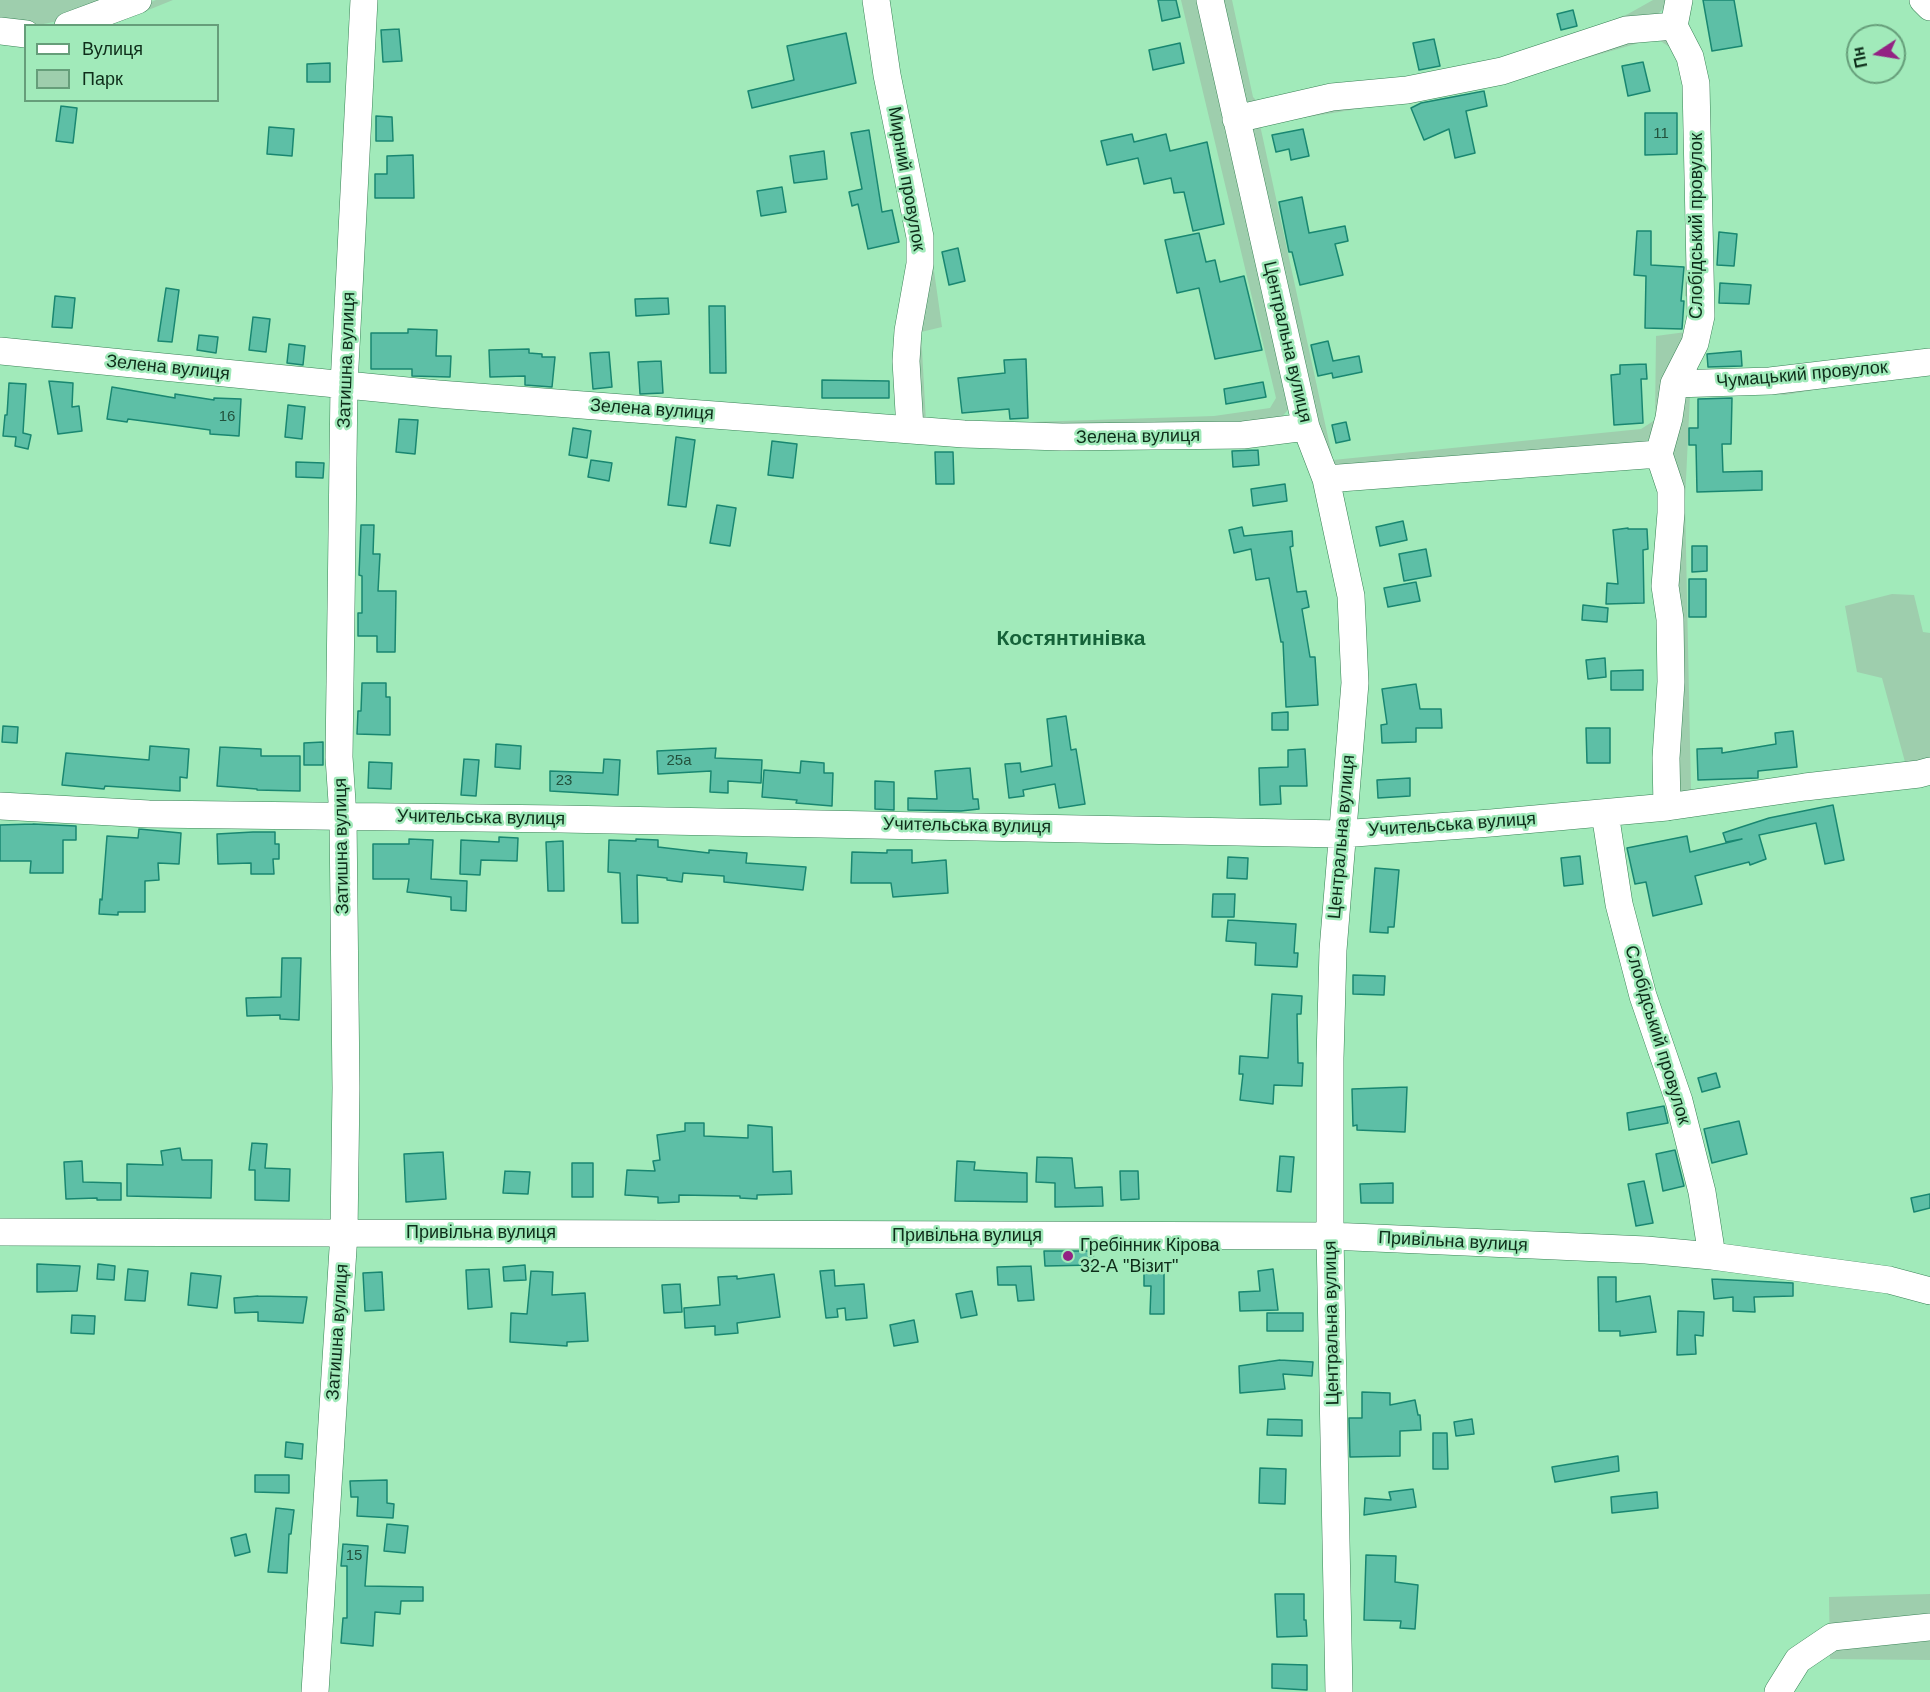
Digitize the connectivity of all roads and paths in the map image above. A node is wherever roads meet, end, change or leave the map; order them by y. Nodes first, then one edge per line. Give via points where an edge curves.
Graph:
1 (138, 0) edge
2 (364, 0) edge
3 (876, 0) edge
4 (1210, 0) edge
5 (1923, 0) edge
6 (1930, 7) edge
7 (1676, 13) edge
8 (73, 24) edge
9 (0, 31) edge
10 (24, 34) edge
11 (1236, 119) junction
12 (0, 351) edge
13 (1930, 362) edge
14 (1674, 384) junction
15 (344, 385) junction
16 (1306, 427) junction
17 (910, 429) junction
18 (1659, 454) junction
19 (1326, 479) junction
20 (1930, 771) edge
21 (0, 806) edge
22 (1667, 807) junction
23 (1605, 813) junction
24 (343, 817) junction
25 (1341, 834) junction
26 (0, 1232) edge
27 (344, 1233) junction
28 (1330, 1236) junction
29 (1712, 1256) junction
30 (1930, 1291) edge
31 (1930, 1627) edge
32 (315, 1692) edge
33 (1339, 1692) edge
34 (1779, 1692) edge

1 - 8 street
2 - 15 street, Затишна вулиця
3 - 17 street, Мирний провулок via 886,75 920,237 920,264 906,361
4 - 11 street, Центральна вулиця
5 - 6 street
7 - 11 street via 1502,71 1407,90 1332,97
7 - 14 street, Слобідський провулок via 1696,84 1701,316 1695,343
9 - 10 street
11 - 16 street, Центральна вулиця
12 - 15 street, Зелена вулиця
13 - 14 street, Чумацький провулок via 1770,381
14 - 18 street, Слобідський провулок
15 - 17 street, Зелена вулиця
15 - 24 street, Затишна вулиця via 339,757
16 - 17 street, Зелена вулиця via 1243,435 1062,437
16 - 19 street, Центральна вулиця
18 - 19 street
18 - 22 street via 1671,490 1665,586 1671,671
19 - 25 street, Центральна вулиця via 1351,596 1355,683
20 - 22 street, Учительська вулиця
21 - 24 street, Учительська вулиця via 149,814
22 - 23 street, Учительська вулиця
23 - 25 street, Учительська вулиця
23 - 29 street, Слобідський провулок via 1619,904 1643,996 1679,1101 1702,1192
24 - 25 street, Учительська вулиця
24 - 27 street, Затишна вулиця
25 - 28 street, Центральна вулиця via 1333,950
26 - 27 street, Привільна вулиця
27 - 28 street, Привільна вулиця
27 - 32 street, Затишна вулиця
28 - 29 street, Привільна вулиця
28 - 33 street, Центральна вулиця
29 - 30 street, Привільна вулиця via 1889,1280
31 - 34 street via 1832,1637 1798,1660

